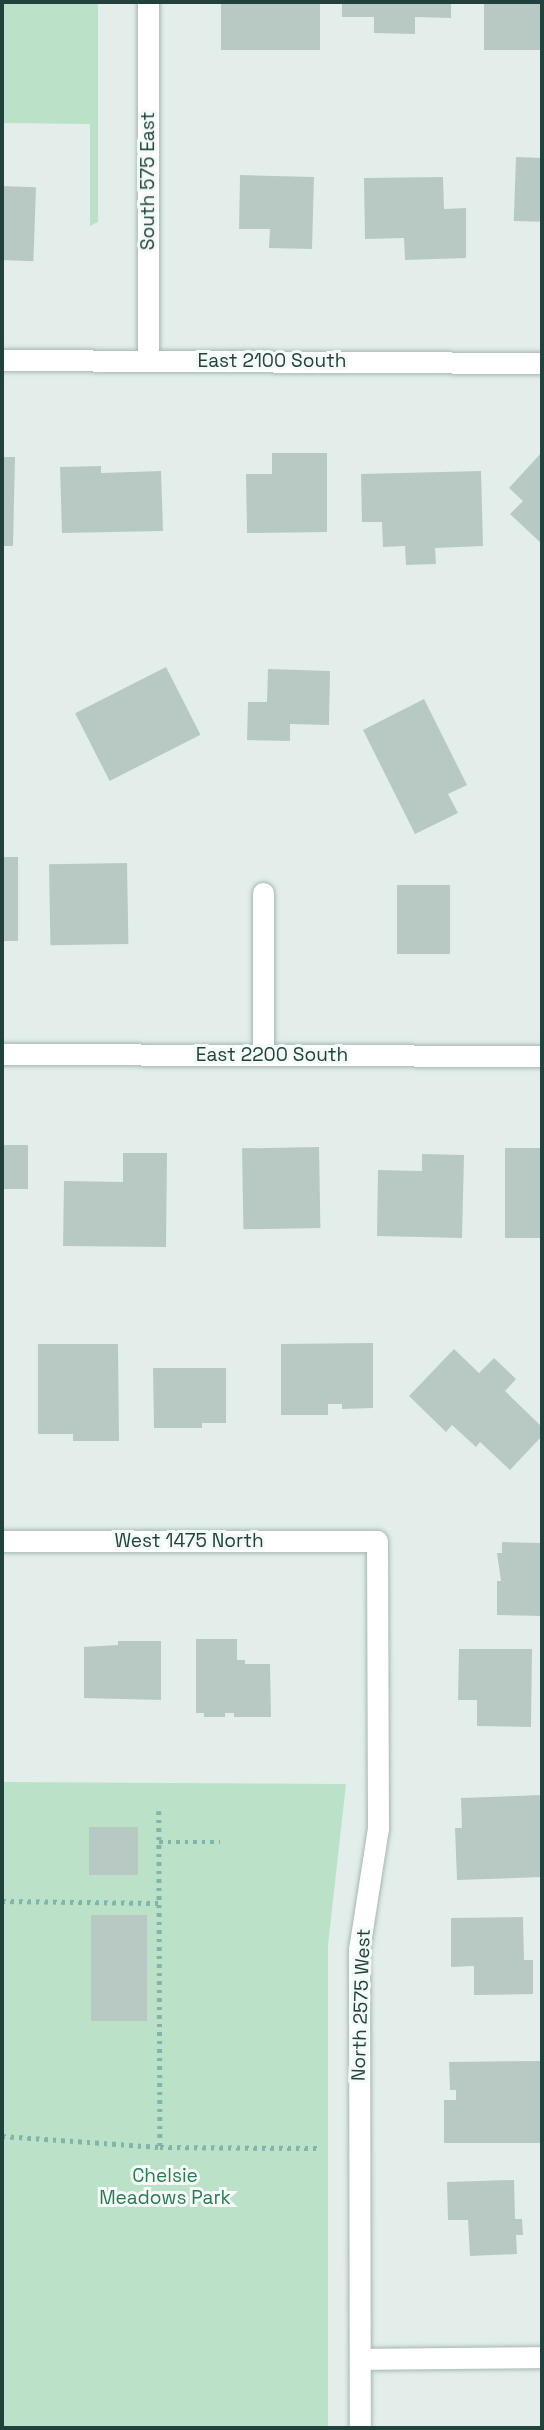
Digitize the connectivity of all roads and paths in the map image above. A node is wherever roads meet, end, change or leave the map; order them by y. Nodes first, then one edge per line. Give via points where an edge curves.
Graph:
1 (148, 2) edge
2 (2, 360) edge
3 (148, 361) junction
4 (542, 363) edge
5 (263, 893) dead end
6 (2, 1054) edge
7 (263, 1055) junction
8 (542, 1056) edge
9 (2, 1541) edge
10 (377, 1541) joint
11 (159, 1811) dead end
12 (159, 1842) junction
13 (220, 1842) dead end
14 (2, 1901) edge
15 (158, 1903) junction
16 (2, 2136) edge
17 (160, 2147) junction
18 (320, 2148) dead end
19 (542, 2357) edge
20 (361, 2359) junction
21 (360, 2428) edge

1 - 3 street, South 575 East
2 - 3 street, East 2100 South
3 - 4 street, East 2100 South
5 - 7 street
6 - 7 street, East 2200 South
7 - 8 street, East 2200 South
9 - 10 street, West 1475 North
10 - 20 street, North 2575 West via 378,1828 359,1950
11 - 12 path
12 - 13 path
12 - 15 path
14 - 15 path
15 - 17 path
16 - 17 path
17 - 18 path
19 - 20 street
20 - 21 street, North 2575 West

